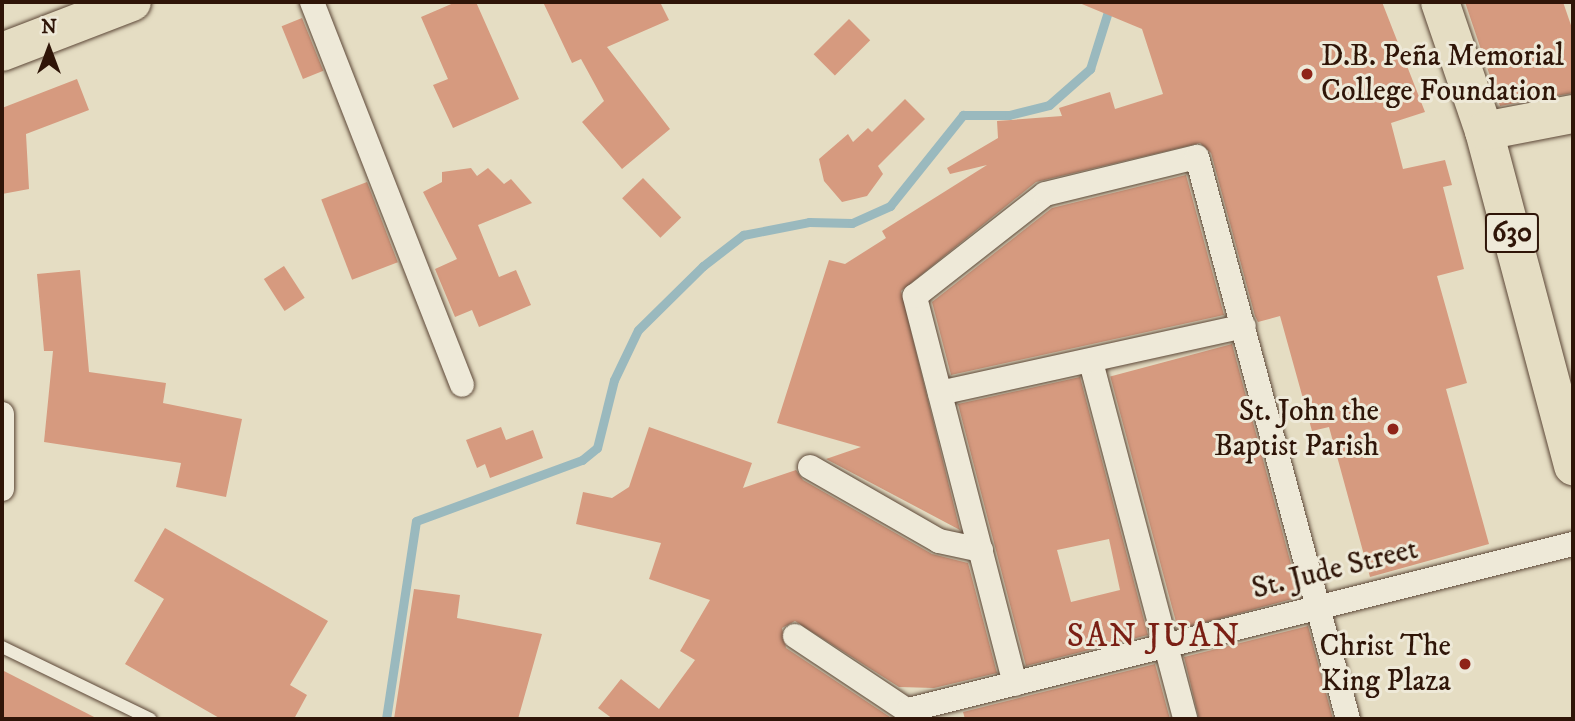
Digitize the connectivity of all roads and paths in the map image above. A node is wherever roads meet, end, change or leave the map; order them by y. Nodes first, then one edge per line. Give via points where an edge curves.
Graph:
1 (132, 2) edge
2 (312, 2) edge
3 (1440, 2) edge
4 (2, 52) edge
5 (1573, 114) edge
6 (1484, 131) junction
7 (1244, 326) junction
8 (1091, 362) junction
9 (462, 385) dead end
10 (940, 393) junction
11 (2, 414) edge
12 (810, 467) dead end
13 (1573, 467) edge
14 (2, 489) edge
15 (1573, 544) edge
16 (981, 550) junction
17 (1315, 608) junction
18 (795, 636) dead end
19 (1162, 645) junction
20 (2, 647) edge
21 (1015, 684) junction
22 (915, 715) edge
23 (150, 719) edge
24 (1185, 719) edge
25 (1348, 719) edge

1 - 4 main road
2 - 9 street
3 - 6 main road, 630
5 - 6 main road
6 - 13 main road, 630
7 - 8 street
7 - 10 street via 1197,157 1045,194 915,296
7 - 17 street
8 - 10 street
8 - 19 street
10 - 16 street
11 - 14 street
12 - 16 street via 939,541
15 - 17 street, St. Jude Street
16 - 21 street
17 - 19 street, St. Jude Street
17 - 25 street
18 - 22 street
19 - 21 street, St. Jude Street
19 - 24 street
20 - 23 lane
21 - 22 street, St. Jude Street

